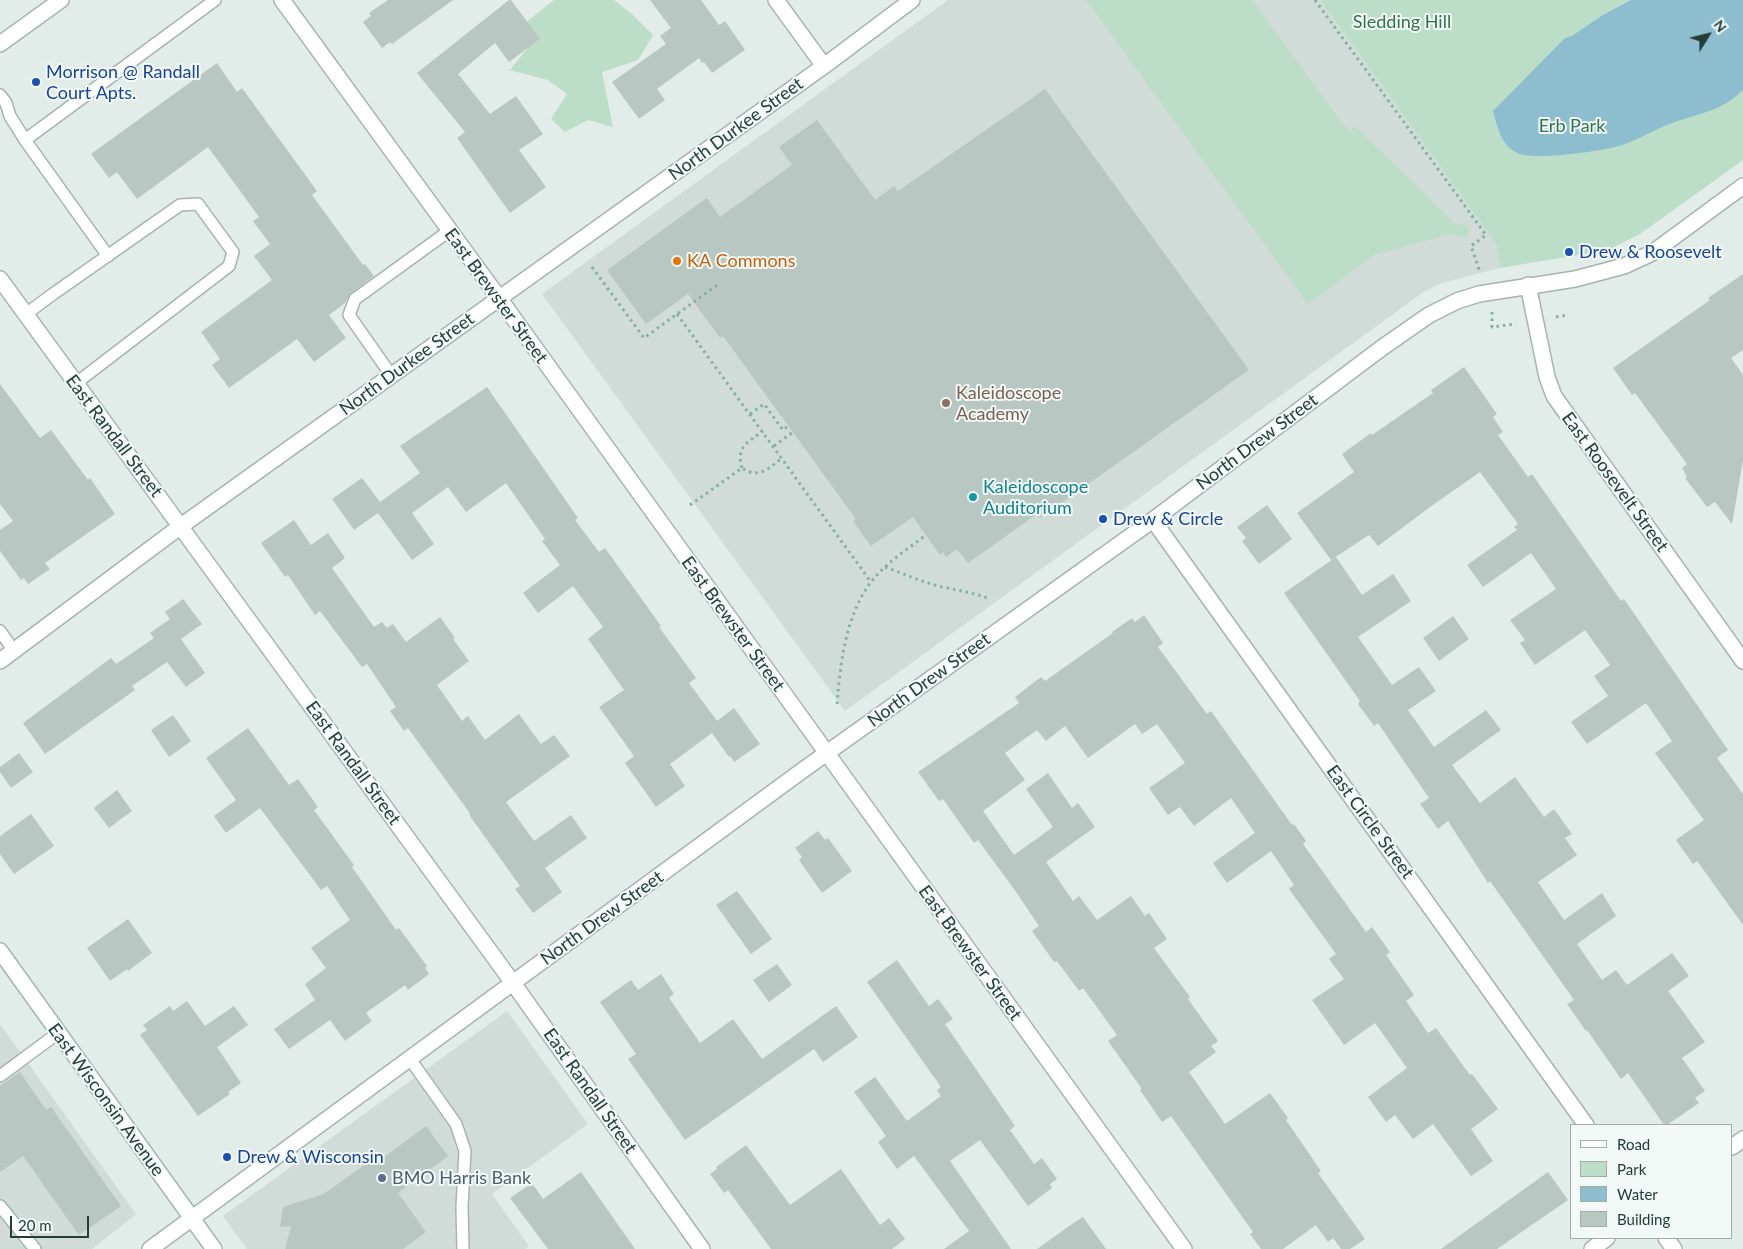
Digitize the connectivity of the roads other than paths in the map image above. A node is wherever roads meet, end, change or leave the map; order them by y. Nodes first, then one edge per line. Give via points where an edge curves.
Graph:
1 (61, 0) edge
2 (215, 0) edge
3 (282, 0) edge
4 (776, 0) edge
5 (912, 0) edge
6 (0, 44) edge
7 (824, 66) junction
8 (0, 96) edge
9 (25, 140) junction
10 (1743, 186) edge
11 (449, 231) junction
12 (108, 256) junction
13 (0, 279) edge
14 (1528, 286) junction
15 (499, 298) junction
16 (26, 314) junction
17 (391, 375) junction
18 (75, 384) junction
19 (1153, 520) junction
20 (181, 526) junction
21 (0, 631) edge
22 (14, 651) junction
23 (0, 661) edge
24 (1743, 661) edge
25 (826, 753) junction
26 (0, 950) edge
27 (513, 983) junction
28 (58, 1033) junction
29 (410, 1059) junction
30 (0, 1076) edge
31 (1585, 1124) edge
32 (1743, 1139) edge
33 (1733, 1147) edge
34 (0, 1206) edge
35 (192, 1218) junction
36 (1606, 1239) edge
37 (35, 1249) edge
38 (150, 1249) edge
39 (214, 1249) edge
40 (463, 1249) edge
41 (702, 1249) edge
42 (1184, 1249) edge
43 (1592, 1249) edge

1 - 6 street
2 - 9 lane
3 - 11 street, East Brewster Street
4 - 7 street
5 - 7 street, North Durkee Street
7 - 15 street, North Durkee Street
8 - 9 lane
9 - 12 lane
10 - 14 street, North Drew Street via 1652,253 1624,266 1584,277
11 - 15 street, East Brewster Street
11 - 17 lane via 355,299 349,315
12 - 16 lane
12 - 18 lane via 180,205 198,204 233,252 229,266
13 - 16 street, East Randall Street
14 - 19 street, North Drew Street via 1456,301 1429,315
14 - 24 street, East Roosevelt Street via 1554,396
15 - 17 street, North Durkee Street
15 - 25 street, East Brewster Street
16 - 18 street, East Randall Street
17 - 20 street, North Durkee Street
18 - 20 street, East Randall Street
19 - 25 street, North Drew Street
19 - 31 street, East Circle Street
20 - 22 street, North Durkee Street
20 - 27 street, East Randall Street
21 - 22 lane
22 - 23 street, North Durkee Street
25 - 27 street, North Drew Street
25 - 42 street, East Brewster Street
26 - 28 street, East Wisconsin Avenue
27 - 29 street, North Drew Street
27 - 41 street, East Randall Street
28 - 30 lane
28 - 35 street, East Wisconsin Avenue
29 - 35 street, North Drew Street
29 - 40 lane via 456,1124 465,1151
32 - 33 street
34 - 37 lane
35 - 38 street, North Drew Street
35 - 39 street, East Wisconsin Avenue
36 - 43 street

